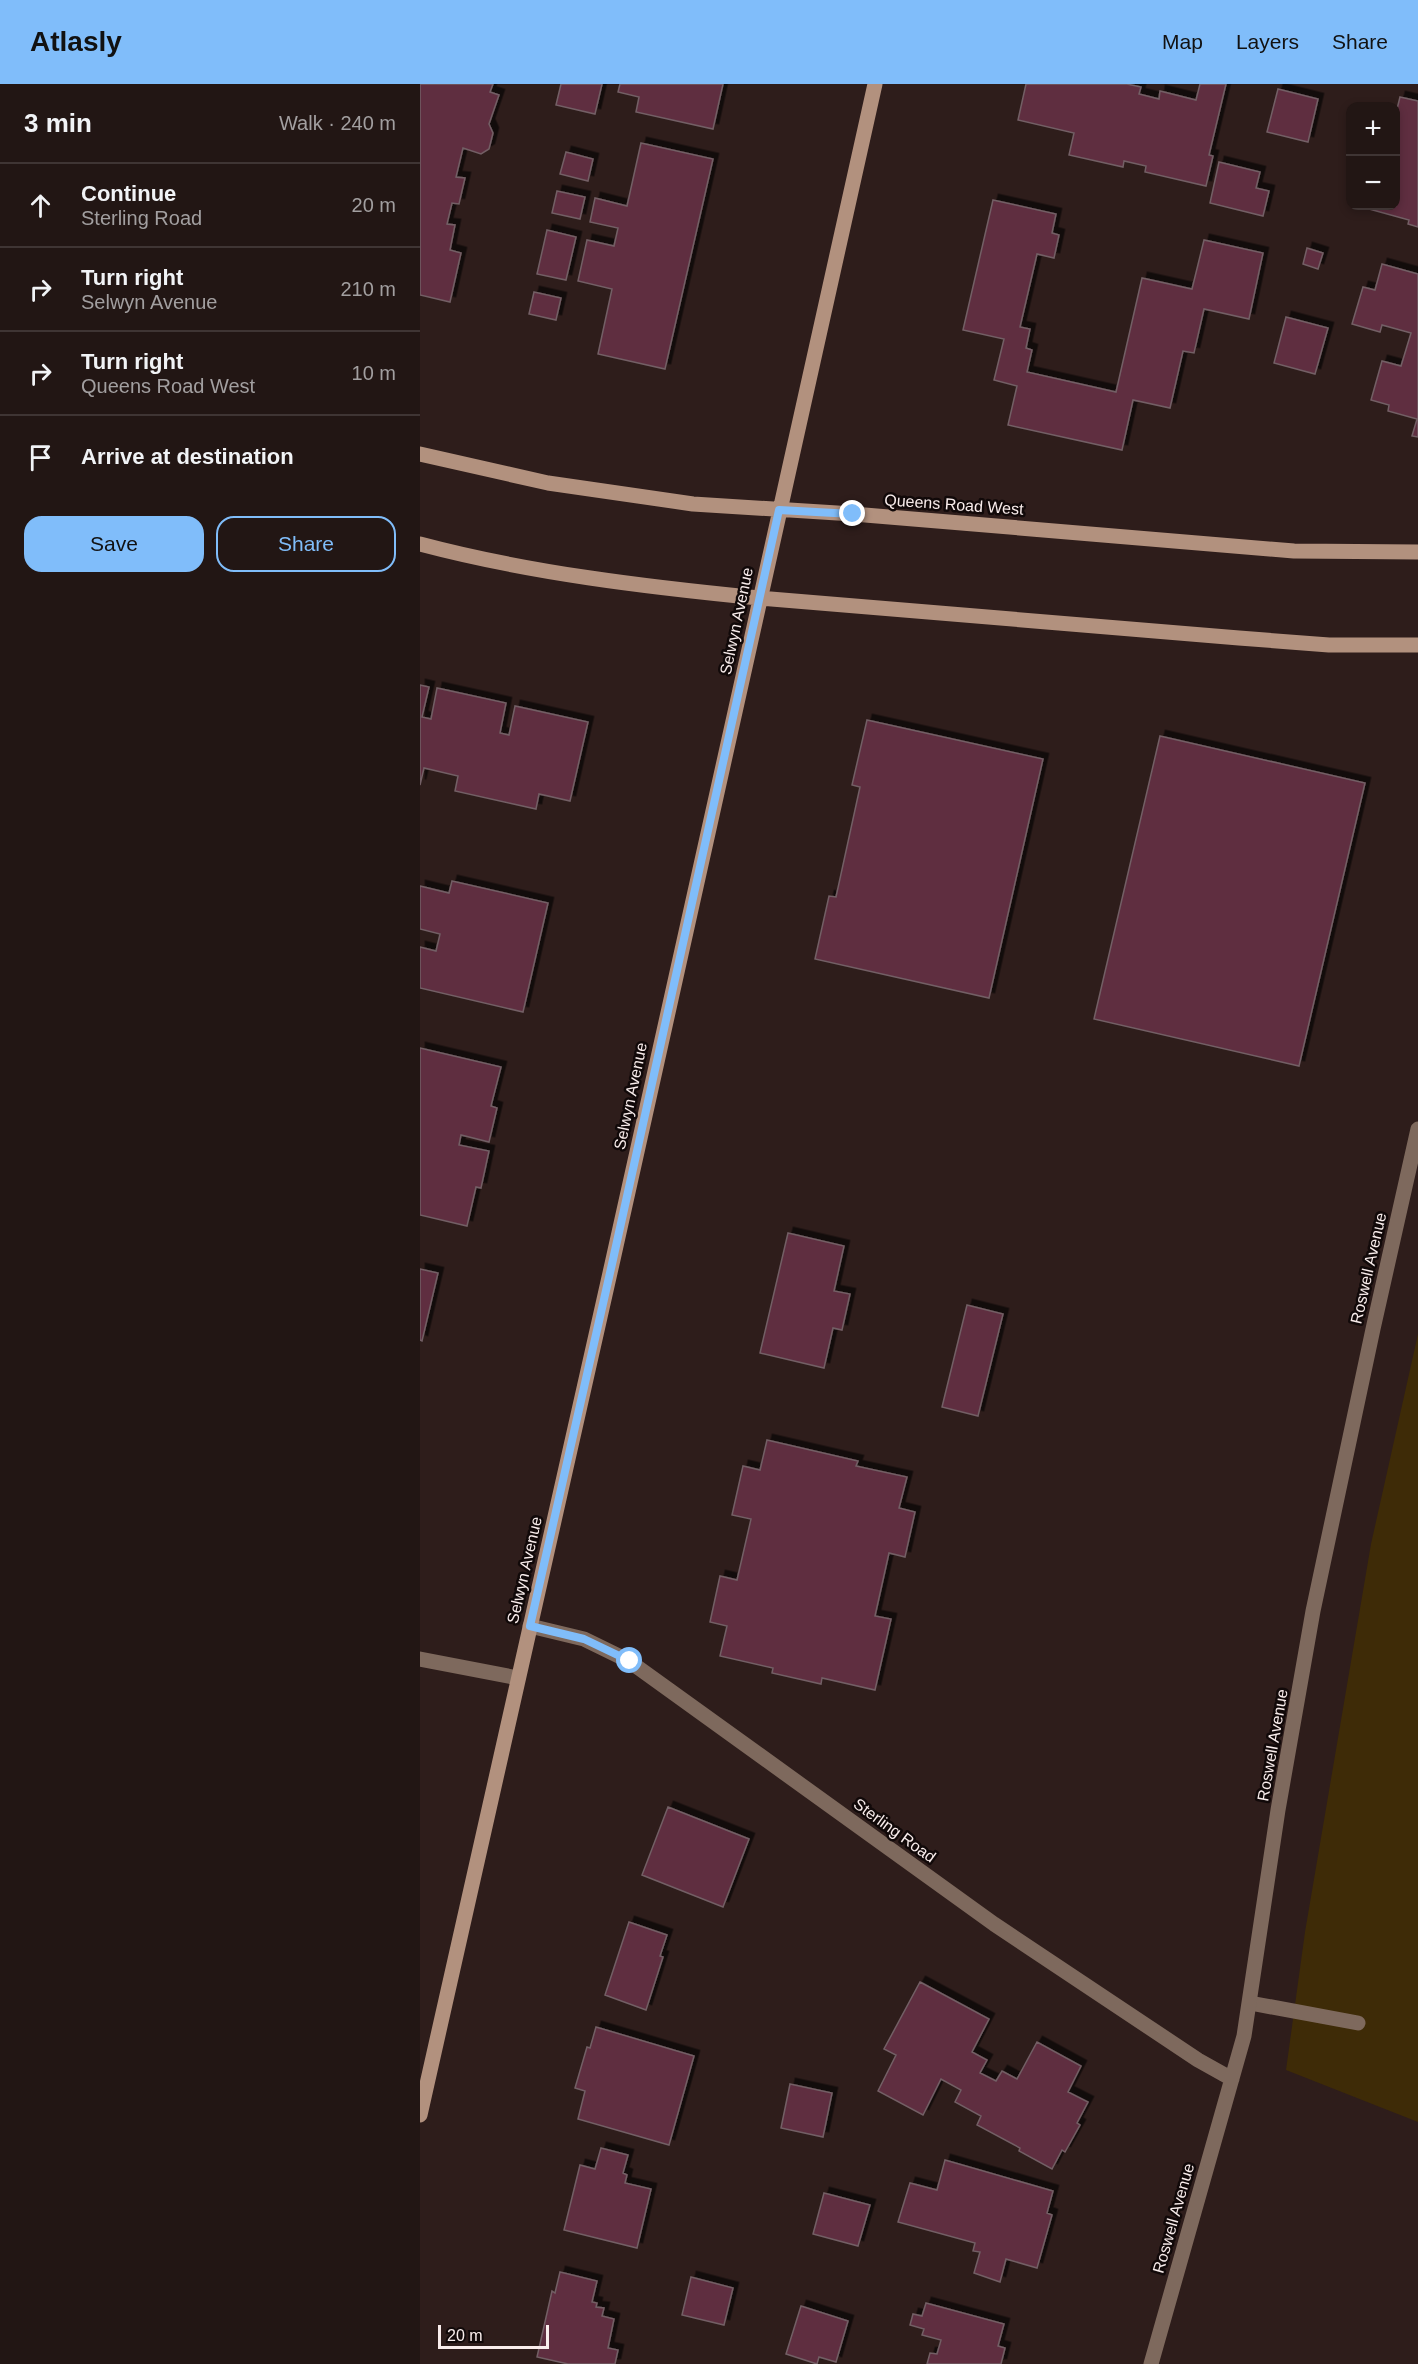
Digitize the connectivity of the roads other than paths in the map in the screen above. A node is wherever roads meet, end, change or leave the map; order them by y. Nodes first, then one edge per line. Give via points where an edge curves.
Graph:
1 (875, 84) edge
2 (420, 454) edge
3 (779, 510) junction
4 (420, 544) edge
5 (1418, 552) edge
6 (759, 598) junction
7 (1418, 645) edge
8 (1418, 1129) edge
9 (530, 1626) junction
10 (420, 1659) edge
11 (518, 1678) junction
12 (1250, 2003) junction
13 (1358, 2023) dead end
14 (1232, 2079) junction
15 (420, 2115) edge
16 (1150, 2364) edge

1 - 3 street, Selwyn Avenue
2 - 3 street, Queens Road West via 595,490 693,504
3 - 5 street, Queens Road West via 1294,551
3 - 6 street, Selwyn Avenue
4 - 6 street via 548,570
6 - 7 street via 1329,645
6 - 9 street, Selwyn Avenue
8 - 12 street, Roswell Avenue via 1313,1611
9 - 11 street, Selwyn Avenue
9 - 14 street, Sterling Road via 584,1639 630,1661 994,1924
10 - 11 street
11 - 15 street, Selwyn Avenue
12 - 13 street
12 - 14 street, Roswell Avenue
14 - 16 street, Roswell Avenue

